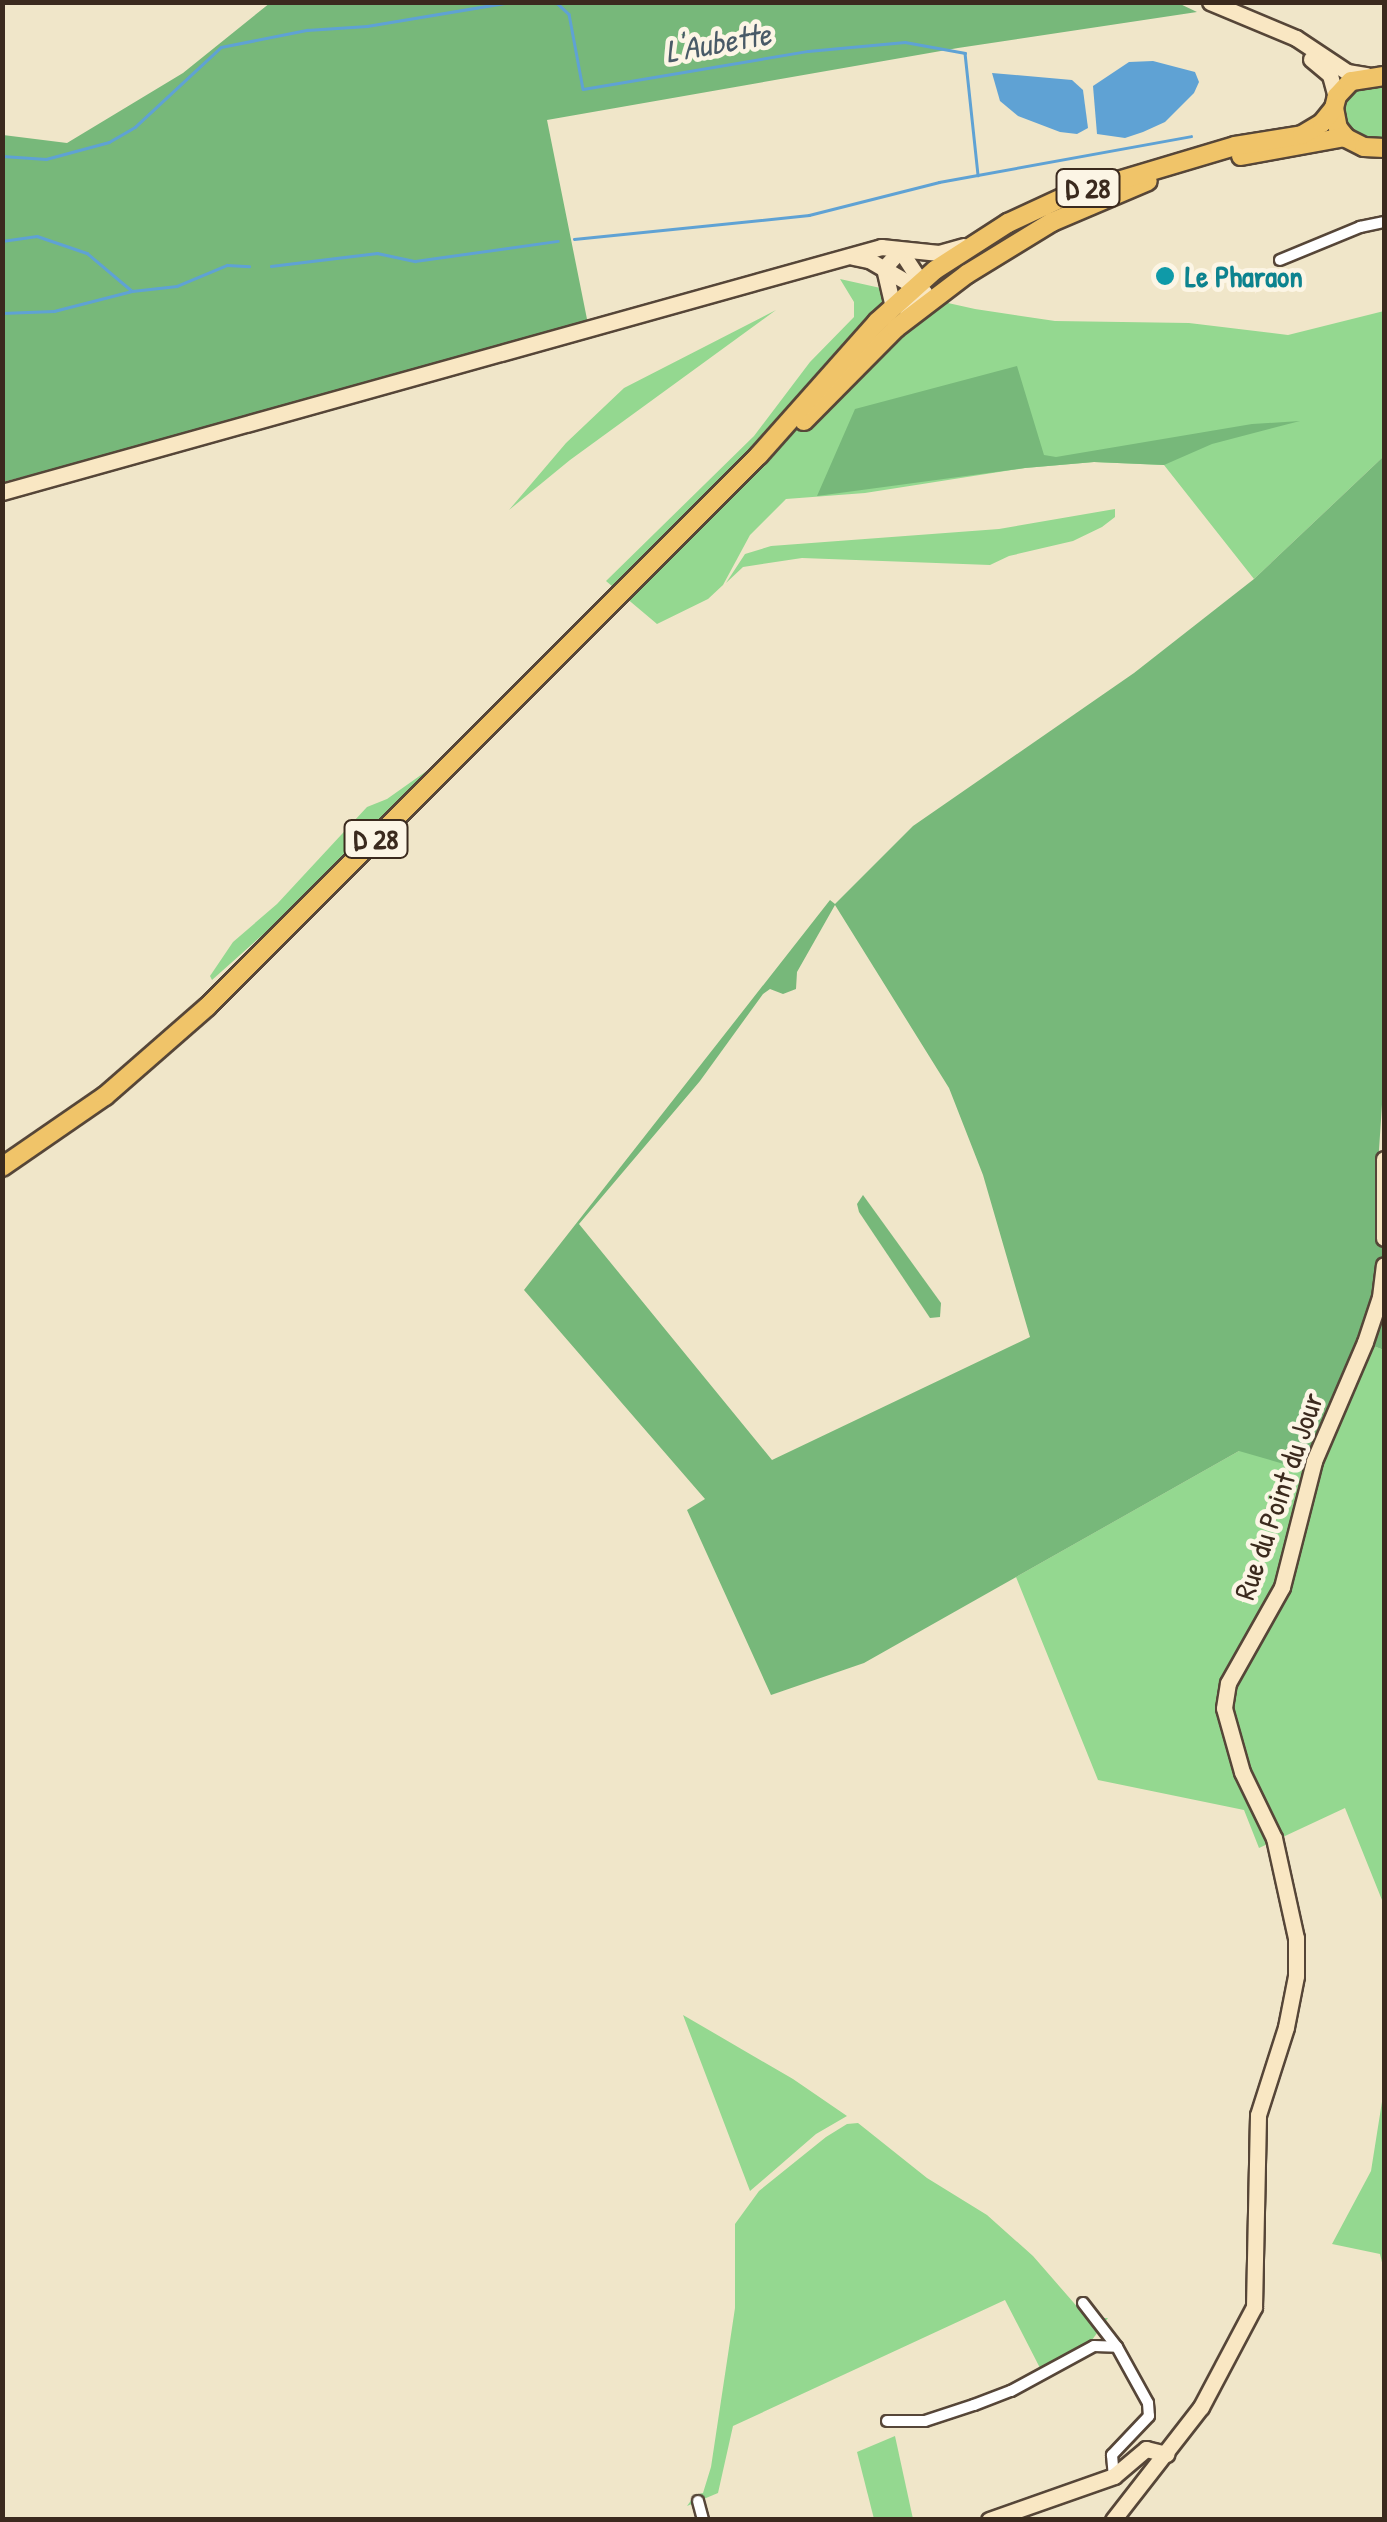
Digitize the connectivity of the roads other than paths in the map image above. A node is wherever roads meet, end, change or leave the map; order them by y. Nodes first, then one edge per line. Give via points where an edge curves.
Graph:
1 (1210, 2) edge
2 (1262, 26) junction
3 (1376, 75) edge
4 (1335, 103) junction
5 (1345, 137) junction
6 (1384, 148) edge
7 (1225, 154) junction
8 (1384, 222) edge
9 (972, 244) junction
10 (900, 250) junction
11 (852, 257) junction
12 (1280, 260) dead end
13 (884, 268) junction
14 (924, 289) junction
15 (894, 307) junction
16 (2, 492) edge
17 (1384, 1159) edge
18 (2, 1167) edge
19 (2, 1179) edge
20 (1384, 1238) edge
21 (1384, 1266) edge
22 (1082, 2303) dead end
23 (1117, 2347) junction
24 (888, 2421) dead end
25 (1166, 2454) junction
26 (1114, 2476) junction
27 (698, 2501) dead end
28 (703, 2520) edge
29 (990, 2520) edge
30 (1112, 2520) edge

1 - 2 street
2 - 3 street via 1308,45 1347,72
2 - 4 street via 1322,67 1333,82
3 - 4 main road via 1350,80
4 - 5 main road
4 - 7 main road, D 28 via 1310,132
5 - 6 main road via 1358,146
5 - 7 main road, D 28
7 - 9 main road, D 28 via 1064,197
7 - 14 main road, D 28 via 1082,207
8 - 12 street
9 - 10 street via 942,253
9 - 14 main road, D 28
10 - 11 street via 880,247
10 - 13 street
10 - 14 street
11 - 13 street
11 - 16 street
13 - 14 street
13 - 15 street
14 - 15 main road, D 28
14 - 19 main road, D 28 via 896,328 218,1009 101,1111
15 - 18 main road, D 28 via 748,465 207,1007 106,1096
17 - 20 street
21 - 25 street, Rue du Point du Jour via 1365,1342 1314,1461 1282,1587 1228,1683 1229,1734 1283,1867 1296,1976 1258,2114 1254,2307 1201,2407
22 - 23 street
23 - 24 street via 1094,2346 1011,2391 926,2421
23 - 26 street via 1149,2416 1112,2455
25 - 26 street via 1146,2449
25 - 30 street, Rue du Point du Jour
26 - 29 street
27 - 28 street

